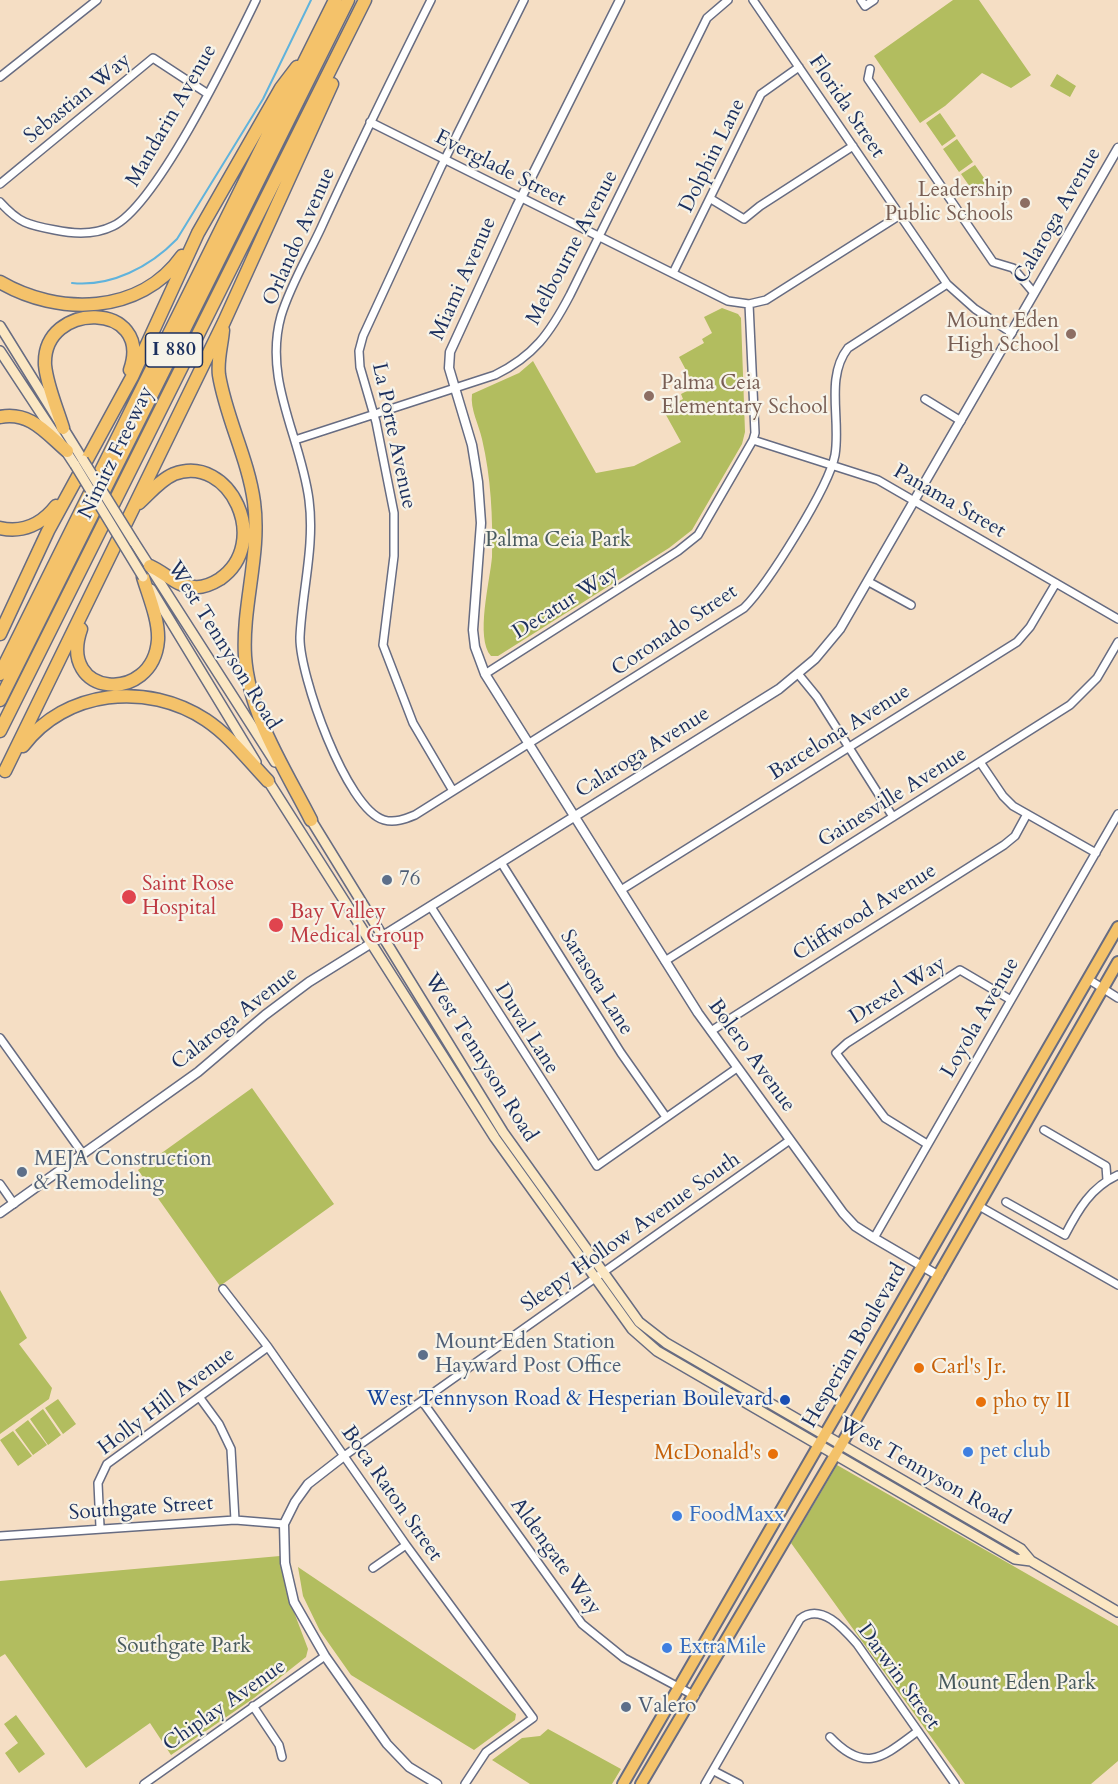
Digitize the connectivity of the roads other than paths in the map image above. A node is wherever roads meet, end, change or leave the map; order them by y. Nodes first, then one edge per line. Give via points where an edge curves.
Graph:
1 (97, 0) edge
2 (256, 0) edge
3 (335, 0) edge
4 (348, 0) edge
5 (356, 0) edge
6 (365, 0) edge
7 (431, 0) edge
8 (524, 0) edge
9 (620, 0) edge
10 (728, 0) edge
11 (753, 0) edge
12 (874, 0) edge
13 (863, 3) edge
14 (313, 46) junction
15 (799, 67) junction
16 (870, 69) dead end
17 (329, 72) junction
18 (0, 76) edge
19 (208, 94) junction
20 (306, 118) junction
21 (370, 122) junction
22 (853, 146) junction
23 (1118, 148) edge
24 (444, 160) junction
25 (0, 184) edge
26 (521, 199) junction
27 (711, 199) junction
28 (0, 202) edge
29 (900, 215) junction
30 (198, 233) junction
31 (599, 237) junction
32 (673, 273) junction
33 (0, 282) edge
34 (947, 284) junction
35 (1034, 293) junction
36 (749, 304) junction
37 (224, 322) junction
38 (0, 326) edge
39 (1012, 333) junction
40 (0, 351) edge
41 (456, 389) junction
42 (925, 399) dead end
43 (115, 410) junction
44 (374, 415) junction
45 (0, 417) edge
46 (961, 421) junction
47 (63, 428) junction
48 (295, 440) junction
49 (753, 440) junction
50 (67, 451) junction
51 (832, 465) junction
52 (79, 466) junction
53 (914, 501) junction
54 (134, 508) junction
55 (0, 528) edge
56 (150, 566) junction
57 (143, 577) junction
58 (97, 582) junction
59 (869, 582) junction
60 (1056, 583) junction
61 (911, 605) dead end
62 (1118, 619) edge
63 (0, 634) edge
64 (1118, 642) edge
65 (0, 674) edge
66 (485, 674) junction
67 (799, 675) junction
68 (0, 700) edge
69 (0, 731) edge
70 (529, 744) junction
71 (849, 747) junction
72 (980, 762) junction
73 (3, 775) edge
74 (268, 782) junction
75 (453, 791) junction
76 (1027, 814) junction
77 (1118, 814) edge
78 (892, 817) junction
79 (575, 818) junction
80 (312, 820) junction
81 (400, 820) joint
82 (1096, 853) junction
83 (502, 864) junction
84 (621, 890) junction
85 (431, 908) junction
86 (1118, 927) edge
87 (384, 938) junction
88 (372, 945) junction
89 (665, 961) junction
90 (1118, 962) edge
91 (1088, 979) junction
92 (1103, 988) junction
93 (1118, 998) edge
94 (1011, 1000) junction
95 (711, 1032) junction
96 (0, 1038) edge
97 (737, 1068) junction
98 (666, 1117) junction
99 (1044, 1130) dead end
100 (790, 1140) junction
101 (927, 1144) junction
102 (83, 1154) junction
103 (1118, 1175) edge
104 (1107, 1180) junction
105 (0, 1184) edge
106 (1006, 1202) dead end
107 (14, 1204) junction
108 (979, 1206) junction
109 (0, 1214) edge
110 (874, 1238) junction
111 (923, 1267) junction
112 (603, 1272) junction
113 (939, 1276) junction
114 (595, 1278) junction
115 (1118, 1285) edge
116 (223, 1289) dead end
117 (268, 1347) junction
118 (200, 1398) junction
119 (422, 1401) junction
120 (826, 1435) junction
121 (842, 1445) junction
122 (819, 1446) junction
123 (344, 1456) junction
124 (835, 1456) junction
125 (234, 1520) junction
126 (284, 1524) junction
127 (100, 1527) junction
128 (0, 1536) edge
129 (406, 1545) junction
130 (1031, 1561) junction
131 (373, 1568) dead end
132 (1118, 1612) edge
133 (325, 1656) junction
134 (679, 1688) junction
135 (695, 1696) junction
136 (253, 1706) junction
137 (918, 1731) junction
138 (830, 1737) dead end
139 (282, 1757) dead end
140 (714, 1771) junction
141 (144, 1784) edge
142 (437, 1784) edge
143 (465, 1784) edge
144 (623, 1784) edge
145 (641, 1784) edge
146 (705, 1784) edge
147 (739, 1784) edge
148 (955, 1784) edge

1 - 18 street
2 - 19 street, Mandarin Avenue
3 - 14 highway, Nimitz Freeway / I 880
4 - 68 highway, I 880
5 - 20 highway, I 880 via 303,107
6 - 17 highway, Nimitz Freeway / I 880
7 - 21 street, Orlando Avenue
8 - 24 street, La Porte Avenue
9 - 26 street, Miami Avenue
10 - 31 street, Melbourne Avenue via 707,18
11 - 15 street, Florida Street
12 - 13 street
14 - 30 highway via 281,88
14 - 65 highway, Nimitz Freeway / I 880
15 - 22 street, Florida Street
15 - 27 street, Dolphin Lane via 761,94
16 - 35 street via 868,79 993,262 1013,268
17 - 20 highway, Nimitz Freeway / I 880
17 - 37 highway via 332,84
19 - 25 street, Sebastian Way via 153,58
19 - 28 street, Mandarin Avenue via 149,193 114,226 87,233 36,226 17,220
20 - 69 highway, Nimitz Freeway / I 880
21 - 24 street, Everglade Street
21 - 48 street, Orlando Avenue via 282,315 276,342 277,380
22 - 27 street via 744,219
22 - 29 street, Florida Street
23 - 35 street, Calaroga Avenue
24 - 26 street, Everglade Street
24 - 44 street, La Porte Avenue via 363,336 360,368
26 - 31 street, Everglade Street
26 - 41 street, Miami Avenue via 450,352 449,368
27 - 32 street, Dolphin Lane
29 - 34 street, Florida Street
29 - 36 street via 766,300
30 - 33 highway via 164,277 141,292 111,302 50,302
30 - 43 highway
31 - 32 street, Everglade Street
31 - 41 street, Melbourne Avenue via 554,326 539,345 509,368
32 - 36 street, Everglade Street via 728,301
34 - 39 street, Florida Street via 975,309
34 - 51 street, Coronado Street via 848,348 841,357 836,368 837,434
35 - 39 street, Calaroga Avenue
36 - 49 street, Decatur Way
37 - 54 highway
37 - 80 highway via 219,372 251,484 255,517 245,657 252,694 264,726
38 - 47 main road, West Tennyson Road
39 - 46 street, Calaroga Avenue
40 - 50 main road, West Tennyson Road
41 - 44 street, Melbourne Avenue
41 - 66 street, Miami Avenue via 478,482 481,534 473,630
42 - 46 street
43 - 47 highway via 133,359 130,338 122,327 104,318 87,316 72,320 54,337 45,364
43 - 52 highway
44 - 48 street, Melbourne Avenue
44 - 75 street, La Porte Avenue via 394,513 394,556 384,645 413,723
45 - 50 highway via 29,419
46 - 53 street, Calaroga Avenue
47 - 52 main road, West Tennyson Road
48 - 81 street, Orlando Avenue via 311,524 300,637 310,692 355,794 373,814
49 - 51 street, Panama Street
49 - 66 street, Decatur Way via 702,530 689,544
50 - 52 main road, West Tennyson Road
51 - 53 street, Panama Street via 878,480
51 - 70 street, Coronado Street via 768,580 744,608
52 - 55 highway via 50,514 18,530
52 - 56 main road, West Tennyson Road, bridge
52 - 57 main road, West Tennyson Road, bridge
52 - 63 highway
53 - 59 street, Calaroga Avenue
53 - 60 street, Panama Street
54 - 56 highway via 174,474 193,473 206,475 224,486 243,517 240,555 228,574 210,585 196,588 179,584
54 - 58 highway
56 - 80 main road, West Tennyson Road
57 - 58 highway via 157,627 155,656 138,678 119,685 88,677 77,659 77,640
57 - 74 main road, West Tennyson Road
58 - 73 highway
59 - 61 street
59 - 67 street, Calaroga Avenue via 830,643
60 - 62 street, Panama Street
60 - 71 street, Barcelona Avenue via 1017,642
64 - 72 street, Gainesville Avenue via 1097,678 1076,700
66 - 70 street, Miami Avenue
67 - 71 street
67 - 79 street, Calaroga Avenue
70 - 75 street, Coronado Street
70 - 79 street, Miami Avenue
71 - 78 street
71 - 84 street, Barcelona Avenue
72 - 76 street via 1002,796
72 - 78 street, Gainesville Avenue
73 - 74 highway via 34,731 58,712 87,701 127,697 167,702 204,719 226,736
74 - 88 main road, West Tennyson Road
75 - 81 street, Coronado Street
76 - 82 street
76 - 95 street, Cliffwood Avenue via 1015,836 1004,845
77 - 82 street, Loyola Avenue
78 - 89 street, Gainesville Avenue
79 - 83 street, Calaroga Avenue
79 - 84 street, Bolero Avenue
80 - 87 main road, West Tennyson Road
82 - 94 street, Loyola Avenue
83 - 85 street, Calaroga Avenue
83 - 98 street, Sarasota Lane
84 - 89 street, Bolero Avenue
85 - 87 street, Calaroga Avenue
85 - 98 street, Duval Lane via 597,1166
86 - 91 main road, Hesperian Boulevard
87 - 88 street, Calaroga Avenue
87 - 112 main road, West Tennyson Road via 503,1132
88 - 102 street, Calaroga Avenue via 287,998 206,1065
88 - 114 main road, West Tennyson Road via 495,1138
89 - 95 street, Bolero Avenue
90 - 92 main road, Hesperian Boulevard
91 - 92 street
91 - 111 main road, Hesperian Boulevard
92 - 93 street
92 - 108 main road, Hesperian Boulevard
94 - 101 street, Loyola Avenue
94 - 101 street, Drexel Way via 960,970 836,1053 885,1118
95 - 97 street, Bolero Avenue
96 - 102 street
97 - 98 street
97 - 100 street, Bolero Avenue
99 - 104 street via 1106,1166
100 - 110 street, Bolero Avenue via 843,1212 855,1226
100 - 112 street, Sleepy Hollow Avenue South
101 - 110 street, Loyola Avenue
102 - 107 street, Calaroga Avenue
103 - 104 street
104 - 106 street via 1082,1203 1065,1235
105 - 107 street
107 - 109 street, Calaroga Avenue
108 - 113 main road, Hesperian Boulevard
108 - 115 street
110 - 111 street, Bolero Avenue
111 - 113 street, Bolero Avenue
111 - 120 main road, Hesperian Boulevard
112 - 114 street, Sleepy Hollow Avenue South
112 - 120 main road, West Tennyson Road via 639,1322 666,1343
113 - 121 main road, Hesperian Boulevard
114 - 119 street, Sleepy Hollow Avenue South
114 - 122 main road, West Tennyson Road via 632,1329 657,1351
116 - 117 street, Boca Raton Street
117 - 118 street, Holly Hill Avenue
117 - 123 street, Boca Raton Street
118 - 125 street via 231,1449
118 - 127 street, Holly Hill Avenue via 107,1464 98,1483
119 - 123 street, Sleepy Hollow Avenue South
119 - 134 street, Aldengate Way via 582,1624 613,1650
120 - 121 main road, West Tennyson Road
120 - 122 main road, Hesperian Boulevard
121 - 124 main road, Hesperian Boulevard
121 - 130 main road, West Tennyson Road via 1021,1549
122 - 124 main road, West Tennyson Road
122 - 134 main road, Hesperian Boulevard
123 - 126 street via 308,1484
123 - 129 street, Boca Raton Street
124 - 130 main road, West Tennyson Road via 1015,1559
124 - 135 main road, Hesperian Boulevard
125 - 126 street, Southgate Street
125 - 127 street, Southgate Street
126 - 133 street via 285,1563 294,1602
127 - 128 street, Southgate Street
129 - 131 street
129 - 143 street, Boca Raton Street via 533,1718 486,1752
130 - 132 main road, West Tennyson Road
133 - 136 street, Chiplay Avenue
133 - 142 street via 387,1744 409,1767
134 - 135 street, Aldengate Way
134 - 144 main road, Hesperian Boulevard
135 - 145 main road, Hesperian Boulevard
136 - 139 street via 279,1745
136 - 141 street, Chiplay Avenue
137 - 138 street via 876,1760 865,1760
137 - 140 street, Darwin Street via 840,1625 819,1614 809,1614 800,1619
137 - 148 street, Darwin Street
140 - 146 street
140 - 147 street

